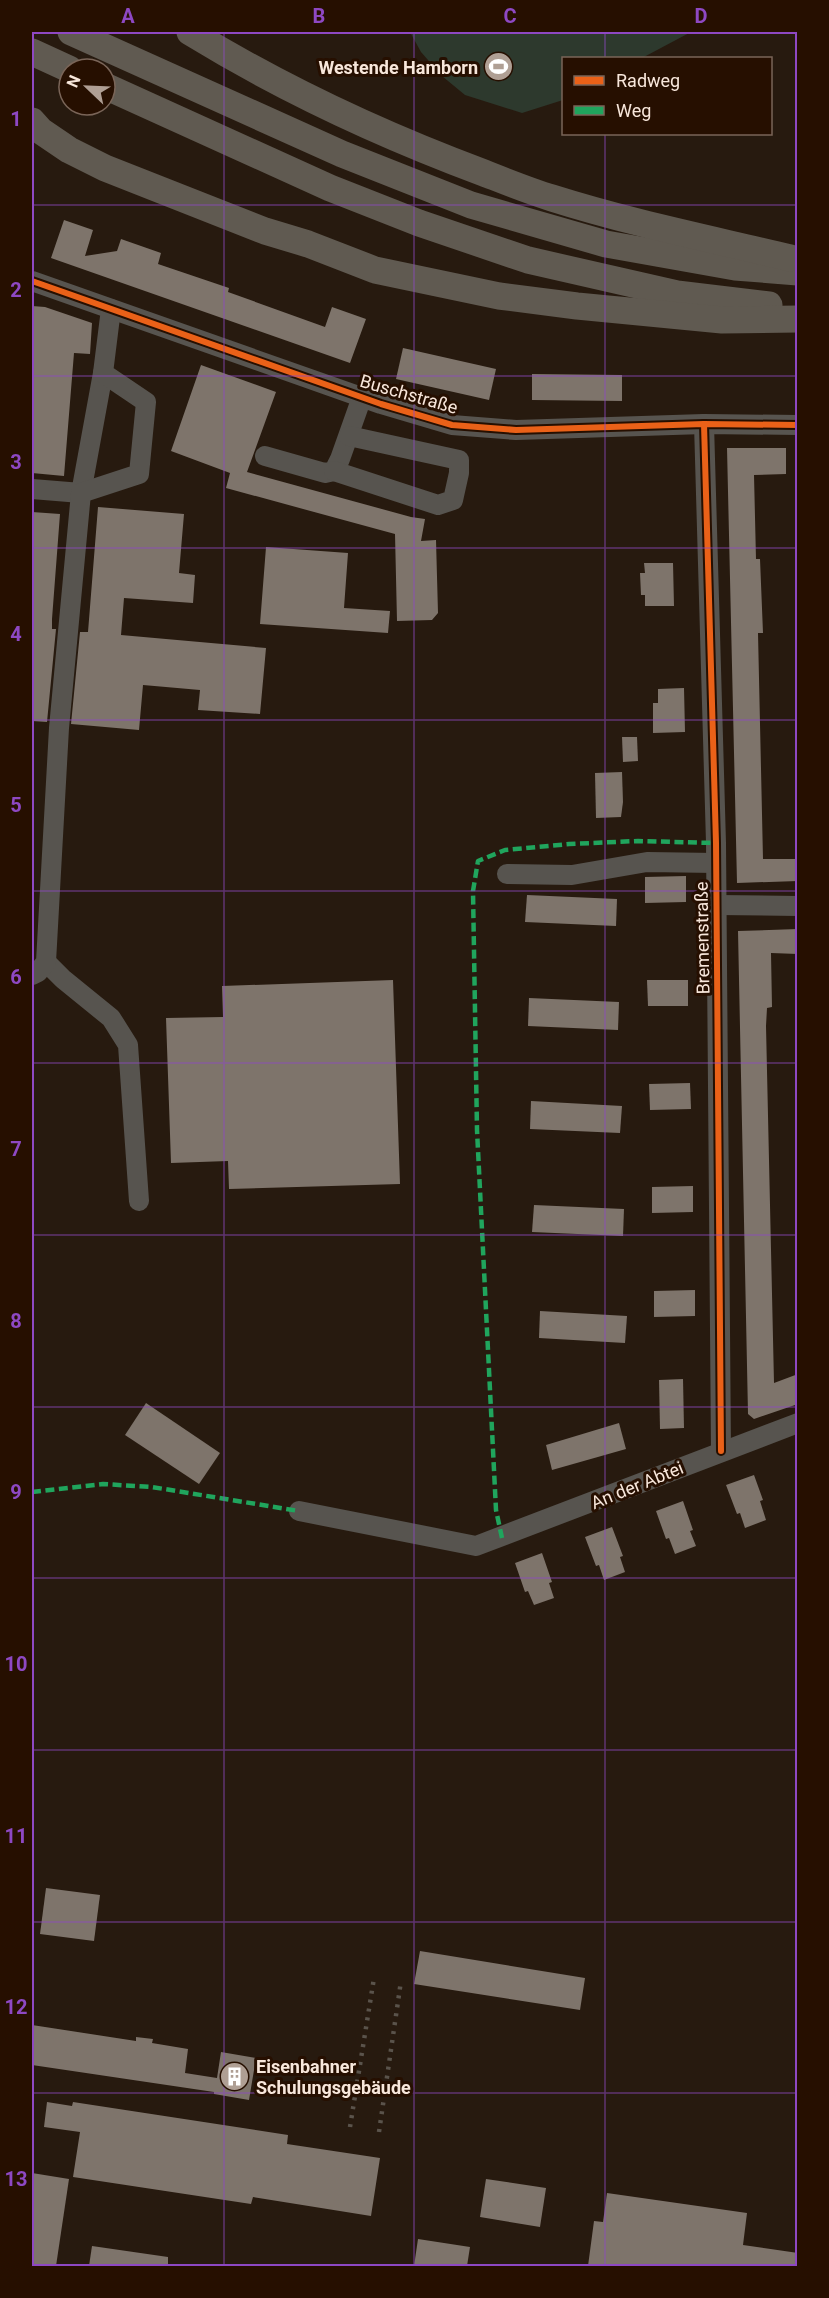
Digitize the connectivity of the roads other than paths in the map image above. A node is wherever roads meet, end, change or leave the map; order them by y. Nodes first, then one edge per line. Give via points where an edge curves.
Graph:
1 (190, 32) edge
2 (76, 34) edge
3 (32, 52) edge
4 (57, 64) edge
5 (117, 91) edge
6 (32, 121) edge
7 (798, 260) edge
8 (798, 272) edge
9 (32, 281) edge
10 (798, 308) edge
11 (111, 309) junction
12 (798, 319) edge
13 (103, 373) junction
14 (362, 397) junction
15 (704, 424) junction
16 (798, 424) edge
17 (349, 436) junction
18 (265, 456) dead end
19 (334, 471) junction
20 (32, 489) edge
21 (81, 493) junction
22 (716, 863) junction
23 (507, 874) dead end
24 (717, 905) junction
25 (798, 906) edge
26 (39, 968) edge
27 (139, 1201) dead end
28 (798, 1423) edge
29 (721, 1451) junction
30 (298, 1511) dead end

1 - 7 highway via 259,73 347,116 551,198 658,228
2 - 8 highway via 342,154 471,205 606,244 735,267
3 - 4 highway
5 - 10 highway via 330,188 528,260 677,294
6 - 12 highway via 69,150 105,168 375,270 499,296 577,306 722,320
9 - 11 street, Buschstraße
11 - 13 street
11 - 14 street, Buschstraße
13 - 21 street
13 - 21 street via 146,402 139,474
14 - 15 street, Buschstraße via 452,425 505,429
14 - 17 street
15 - 16 street, Buschstraße
15 - 22 street, Bremenstraße
17 - 19 street
17 - 19 street via 459,460 453,500 438,504
18 - 19 street via 325,473
20 - 21 street
21 - 26 street
22 - 23 street via 647,862 572,874
22 - 24 street, Bremenstraße
24 - 25 street
24 - 29 street, Bremenstraße
26 - 27 street via 63,979 111,1018 128,1045
28 - 29 street, An der Abtei
29 - 30 street, An der Abtei via 476,1546

